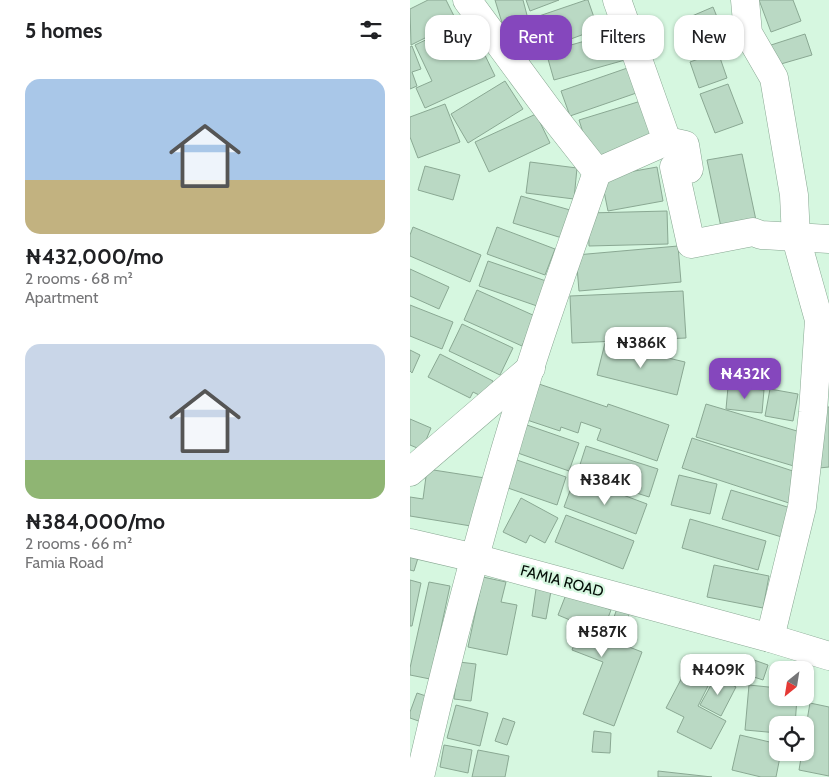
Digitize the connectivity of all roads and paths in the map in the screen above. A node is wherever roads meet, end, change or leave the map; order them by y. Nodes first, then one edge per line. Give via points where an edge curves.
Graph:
1 (467, 0) edge
2 (616, 0) edge
3 (745, 0) edge
4 (667, 141) junction
5 (597, 172) junction
6 (796, 238) junction
7 (829, 239) edge
8 (531, 368) junction
9 (410, 472) edge
10 (410, 543) edge
11 (475, 558) junction
12 (770, 638) junction
13 (829, 656) edge
14 (420, 777) edge

1 - 5 street
2 - 4 street
3 - 6 street via 748,33 774,78 794,195
4 - 5 street
4 - 6 street via 685,145 689,170 674,167 691,244 753,232
5 - 8 street
6 - 7 street
6 - 12 street via 819,320 814,403 802,508
8 - 9 street
8 - 11 street
10 - 11 street, FAMIA ROAD
11 - 12 street, FAMIA ROAD
11 - 14 street
12 - 13 street, FAMIA ROAD

